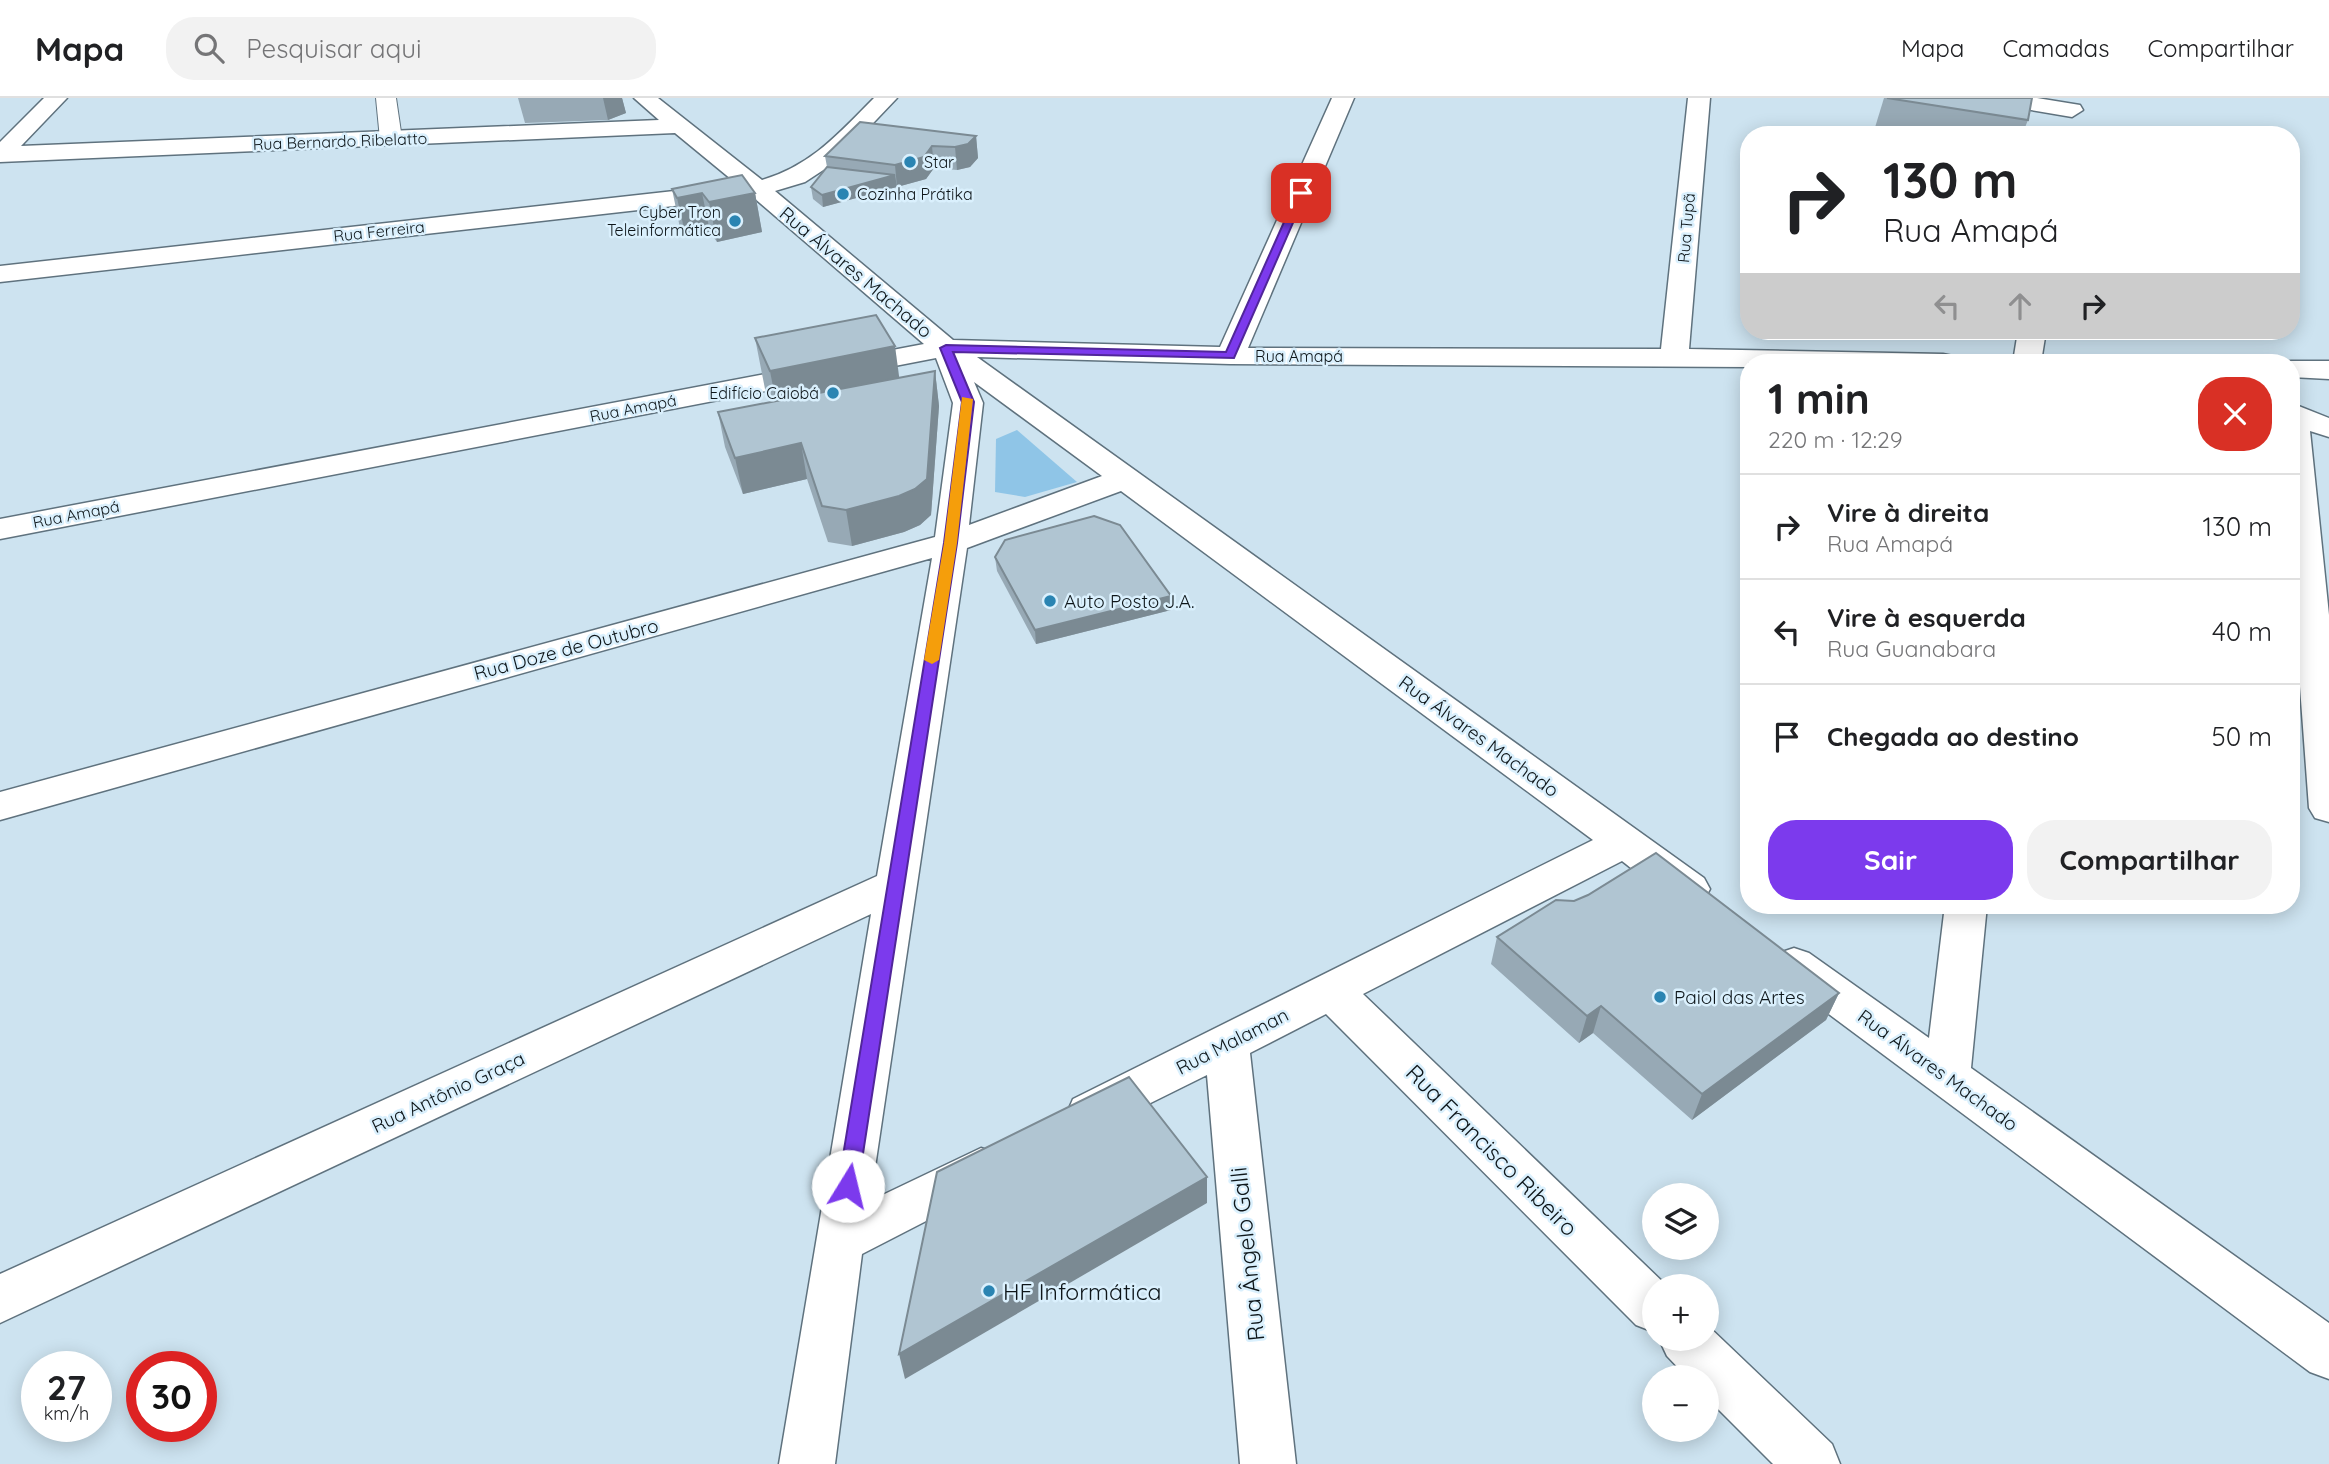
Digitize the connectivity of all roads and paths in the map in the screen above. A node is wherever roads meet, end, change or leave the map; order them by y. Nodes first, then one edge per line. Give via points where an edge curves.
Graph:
1 (56, 98) edge
2 (386, 98) edge
3 (645, 98) edge
4 (886, 98) edge
5 (1343, 98) edge
6 (1699, 98) edge
7 (1996, 98) edge
8 (2073, 104) edge
9 (679, 126) junction
10 (2069, 126) edge
11 (391, 139) junction
12 (1, 155) edge
13 (758, 189) junction
14 (0, 274) edge
15 (946, 348) junction
16 (1230, 356) junction
17 (1674, 357) junction
18 (1740, 358) edge
19 (2300, 369) edge
20 (2329, 370) edge
21 (2300, 417) edge
22 (2329, 428) edge
23 (2300, 473) edge
24 (1126, 478) junction
25 (0, 529) edge
26 (951, 543) junction
27 (2320, 620) edge
28 (0, 806) edge
29 (2329, 808) edge
30 (1625, 842) junction
31 (895, 885) junction
32 (1714, 907) edge
33 (1965, 914) edge
34 (1769, 947) edge
35 (1331, 991) junction
36 (1227, 1044) junction
37 (1947, 1077) junction
38 (839, 1241) junction
39 (1642, 1296) edge
40 (0, 1299) edge
41 (1697, 1351) edge
42 (2329, 1354) edge
43 (807, 1464) edge
44 (1268, 1464) edge
45 (1812, 1464) edge

1 - 12 street
2 - 11 lane
3 - 9 street, Rua Álvares Machado
4 - 13 street, Rua Ferreira via 829,156 797,177
5 - 16 street
6 - 17 street, Rua Tupã
7 - 8 street
8 - 10 street
9 - 11 street, Rua Bernardo Ribelatto
9 - 13 street, Rua Álvares Machado
11 - 12 street, Rua Bernardo Ribelatto
13 - 14 street, Rua Ferreira
13 - 15 street, Rua Álvares Machado
15 - 16 street, Rua Amapá
15 - 24 street, Rua Álvares Machado
15 - 25 street, Rua Amapá
15 - 26 street via 968,402
16 - 17 street, Rua Amapá
17 - 18 street, Rua Amapá
19 - 20 street
21 - 22 street
23 - 27 street
24 - 26 street, Rua Doze de Outubro
24 - 30 street, Rua Álvares Machado
26 - 28 street, Rua Doze de Outubro
26 - 31 street
27 - 29 street
30 - 32 street, Rua Álvares Machado
30 - 35 street, Rua Malaman
31 - 38 street
31 - 40 street, Rua Antônio Graça
33 - 37 street
34 - 37 street, Rua Álvares Machado
35 - 36 street, Rua Malaman
35 - 39 street, Rua Francisco Ribeiro
36 - 38 street, Rua Malaman
36 - 44 street, Rua Ângelo Galli
37 - 42 street, Rua Álvares Machado
38 - 43 street
41 - 45 street

